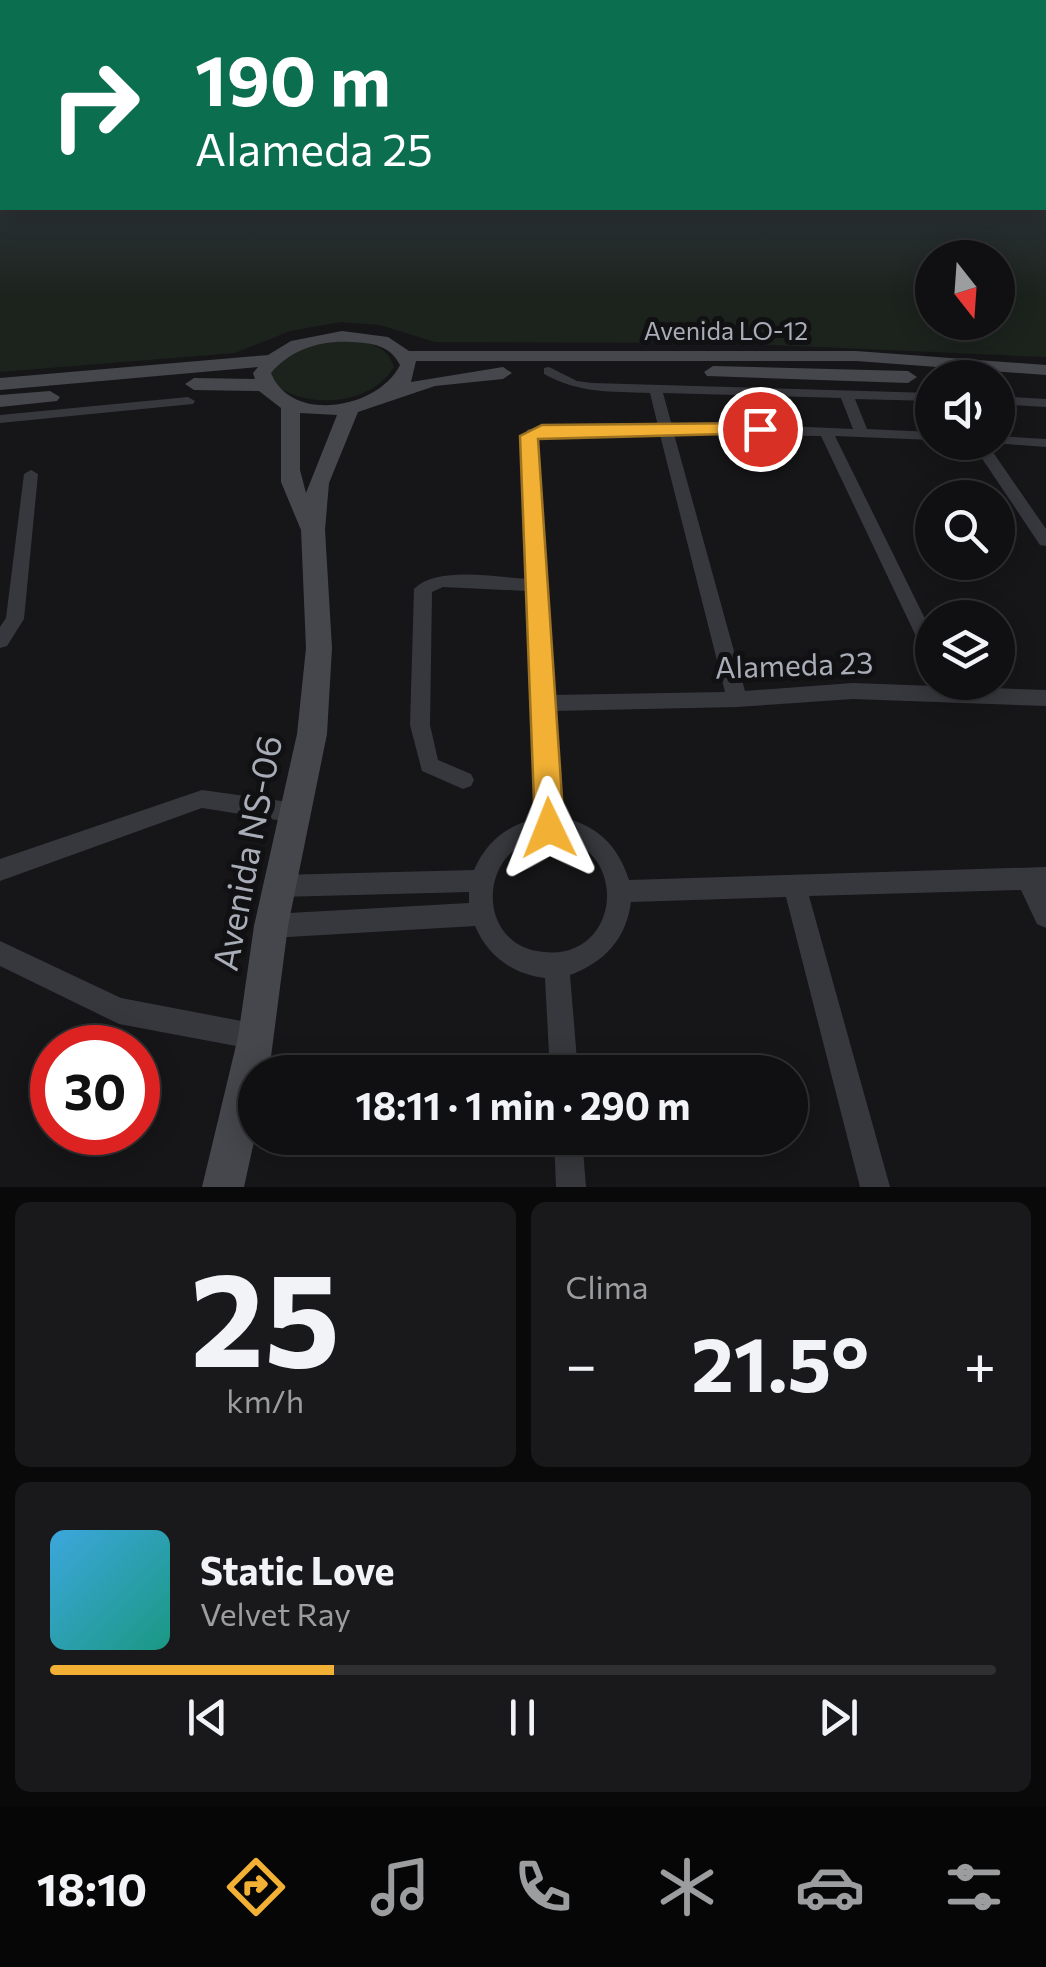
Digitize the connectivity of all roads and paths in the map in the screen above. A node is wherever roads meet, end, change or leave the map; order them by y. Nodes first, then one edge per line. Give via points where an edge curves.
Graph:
1 (406, 356) junction
2 (270, 360) junction
3 (1046, 370) edge
4 (549, 371) junction
5 (915, 378) edge
6 (1015, 383) edge
7 (0, 384) edge
8 (1046, 385) edge
9 (263, 386) junction
10 (656, 388) junction
11 (390, 393) junction
12 (846, 393) junction
13 (915, 396) edge
14 (0, 401) edge
15 (188, 401) dead end
16 (1015, 401) edge
17 (1046, 403) edge
18 (291, 405) junction
19 (349, 409) junction
20 (0, 419) edge
21 (664, 430) junction
22 (826, 432) junction
23 (862, 433) junction
24 (915, 435) edge
25 (1015, 441) edge
26 (1046, 443) edge
27 (990, 460) edge
28 (31, 474) dead end
29 (312, 530) junction
30 (1046, 542) edge
31 (537, 585) junction
32 (915, 616) edge
33 (0, 642) edge
34 (915, 689) edge
35 (1015, 695) edge
36 (1046, 698) edge
37 (737, 699) junction
38 (545, 703) junction
39 (463, 780) dead end
40 (296, 813) junction
41 (549, 828) junction
42 (0, 870) edge
43 (1037, 878) edge
44 (480, 881) junction
45 (794, 884) junction
46 (279, 886) junction
47 (622, 890) junction
48 (481, 914) junction
49 (1046, 916) edge
50 (272, 926) junction
51 (0, 953) edge
52 (557, 965) junction
53 (257, 1037) junction
54 (563, 1055) edge
55 (569, 1155) edge
56 (222, 1187) edge
57 (571, 1187) edge
58 (875, 1187) edge

1 - 2 street via 382,340 342,336 301,343
1 - 3 street, Avenida LO-12 via 839,356
1 - 11 street via 408,374
2 - 7 street
2 - 9 street
4 - 5 street, Avenida LO-12
4 - 10 street via 573,384
4 - 11 street, Avenida LO-12 via 474,374
6 - 8 street
9 - 14 street via 206,383
9 - 18 street
10 - 12 street
10 - 21 street
11 - 19 street, Avenida LO-12
12 - 13 street
12 - 23 street
15 - 20 street
16 - 17 street
18 - 19 street
18 - 29 street, Avenida NS-06 via 287,475
19 - 29 street, Avenida NS-06 via 318,483
21 - 22 street
21 - 31 street via 542,430 529,436
21 - 37 street
22 - 23 street
22 - 32 street
23 - 24 street
25 - 26 street
27 - 30 street
28 - 33 street via 15,619
29 - 40 street, Avenida NS-06 via 319,648
31 - 38 street
31 - 39 street via 441,581 422,588 424,746 429,765
34 - 37 street, Alameda 23
35 - 36 street, Alameda 23
37 - 38 street, Alameda 23
38 - 41 street
40 - 42 street via 202,799
40 - 46 street, Avenida NS-06
41 - 44 street via 504,844
41 - 47 street via 587,838 604,852
43 - 45 street
43 - 49 street
44 - 46 street
44 - 48 street
45 - 47 street
45 - 58 street
46 - 50 street, Avenida NS-06
47 - 52 street via 611,933 595,950
48 - 50 street
48 - 52 street via 507,949
50 - 53 street, Avenida NS-06
51 - 53 street via 119,1010
52 - 54 street
53 - 56 street, Avenida NS-06
55 - 57 street

